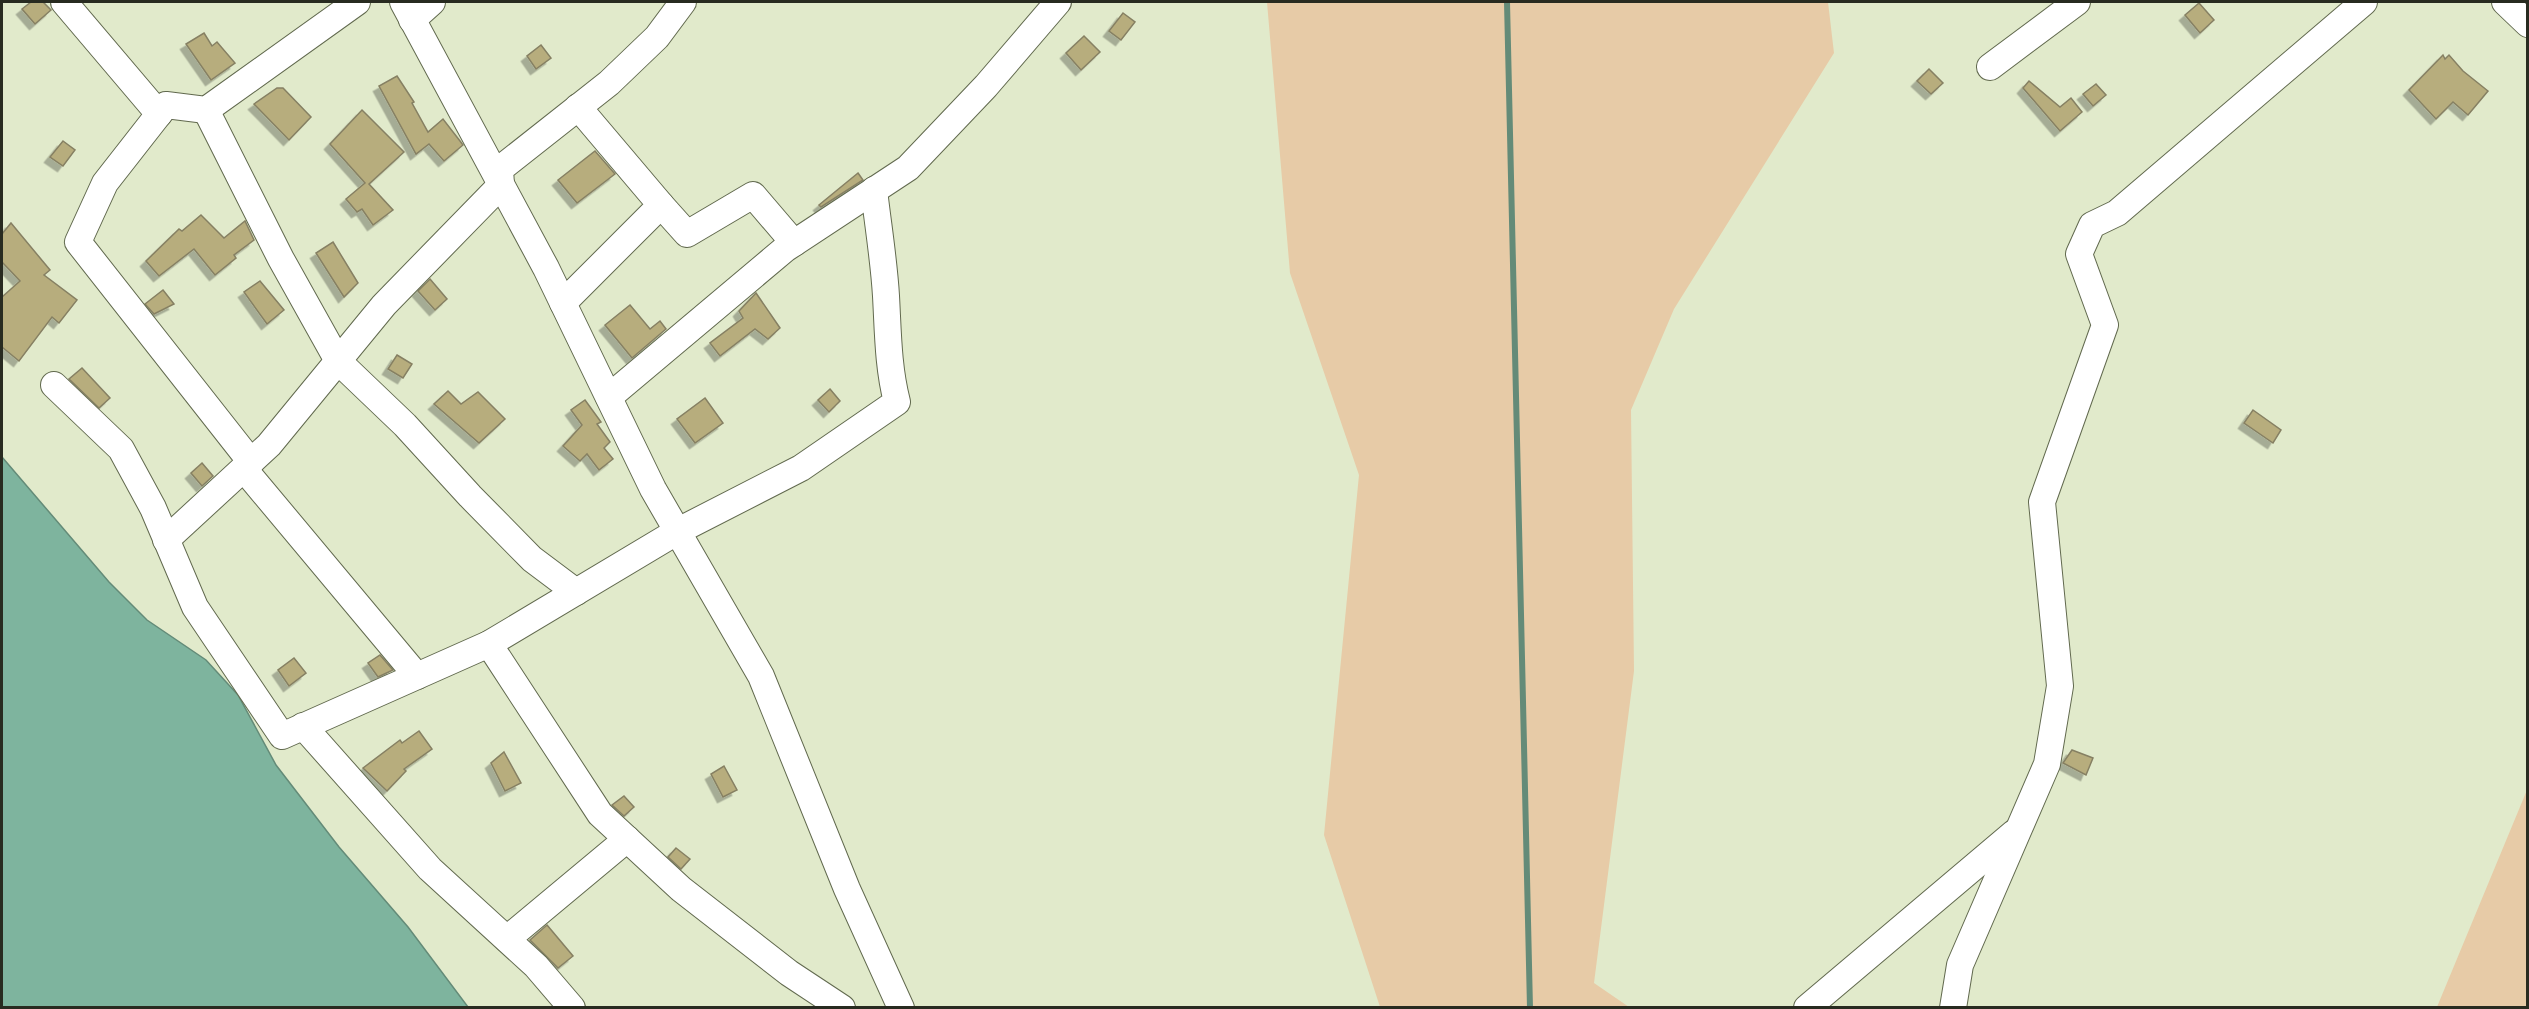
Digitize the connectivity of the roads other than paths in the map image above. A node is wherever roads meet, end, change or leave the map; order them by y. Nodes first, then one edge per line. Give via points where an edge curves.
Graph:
1 (64, 2) edge
2 (357, 2) edge
3 (432, 2) edge
4 (683, 2) edge
5 (1057, 2) edge
6 (2077, 2) edge
7 (2364, 2) edge
8 (2505, 2) edge
9 (407, 10) edge
10 (2528, 24) edge
11 (1990, 67) dead end
12 (578, 107) junction
13 (206, 110) junction
14 (159, 114) junction
15 (501, 185) junction
16 (874, 189) junction
17 (661, 205) junction
18 (794, 243) junction
19 (563, 303) junction
20 (338, 361) junction
21 (54, 384) dead end
22 (609, 397) junction
23 (248, 465) junction
24 (678, 531) junction
25 (166, 540) junction
26 (576, 592) junction
27 (489, 644) junction
28 (417, 676) junction
29 (303, 726) junction
30 (2019, 828) junction
31 (627, 839) junction
32 (507, 939) junction
33 (572, 1008) edge
34 (843, 1008) edge
35 (901, 1008) edge
36 (1807, 1008) edge
37 (1953, 1008) edge

1 - 14 street
2 - 13 street
3 - 9 street
4 - 12 street via 657,37
5 - 16 street via 986,86 908,168
6 - 11 street
7 - 30 street via 2117,213 2092,225 2079,254 2105,325 2042,502 2060,686 2047,764
8 - 10 street
9 - 15 street
12 - 15 street via 500,170
12 - 17 street
13 - 14 street via 166,105
13 - 20 street
14 - 23 street via 105,183 78,242
15 - 19 street
15 - 20 street via 384,305
16 - 18 street
16 - 24 street via 886,296 886,335 897,402 801,468
17 - 18 street via 687,234 753,195
17 - 19 street
18 - 22 street
19 - 22 street
20 - 23 street
20 - 26 street via 405,425 532,559
21 - 25 street via 121,449
22 - 24 street
23 - 25 street
23 - 28 street
24 - 26 street
24 - 35 street via 761,675 847,889
25 - 29 street via 195,607 282,736
26 - 27 street
27 - 28 street
27 - 31 street via 600,814
28 - 29 street
29 - 32 street via 430,870
30 - 36 street
30 - 37 street via 1960,965
31 - 32 street
31 - 34 street via 681,889 771,959
32 - 33 street

